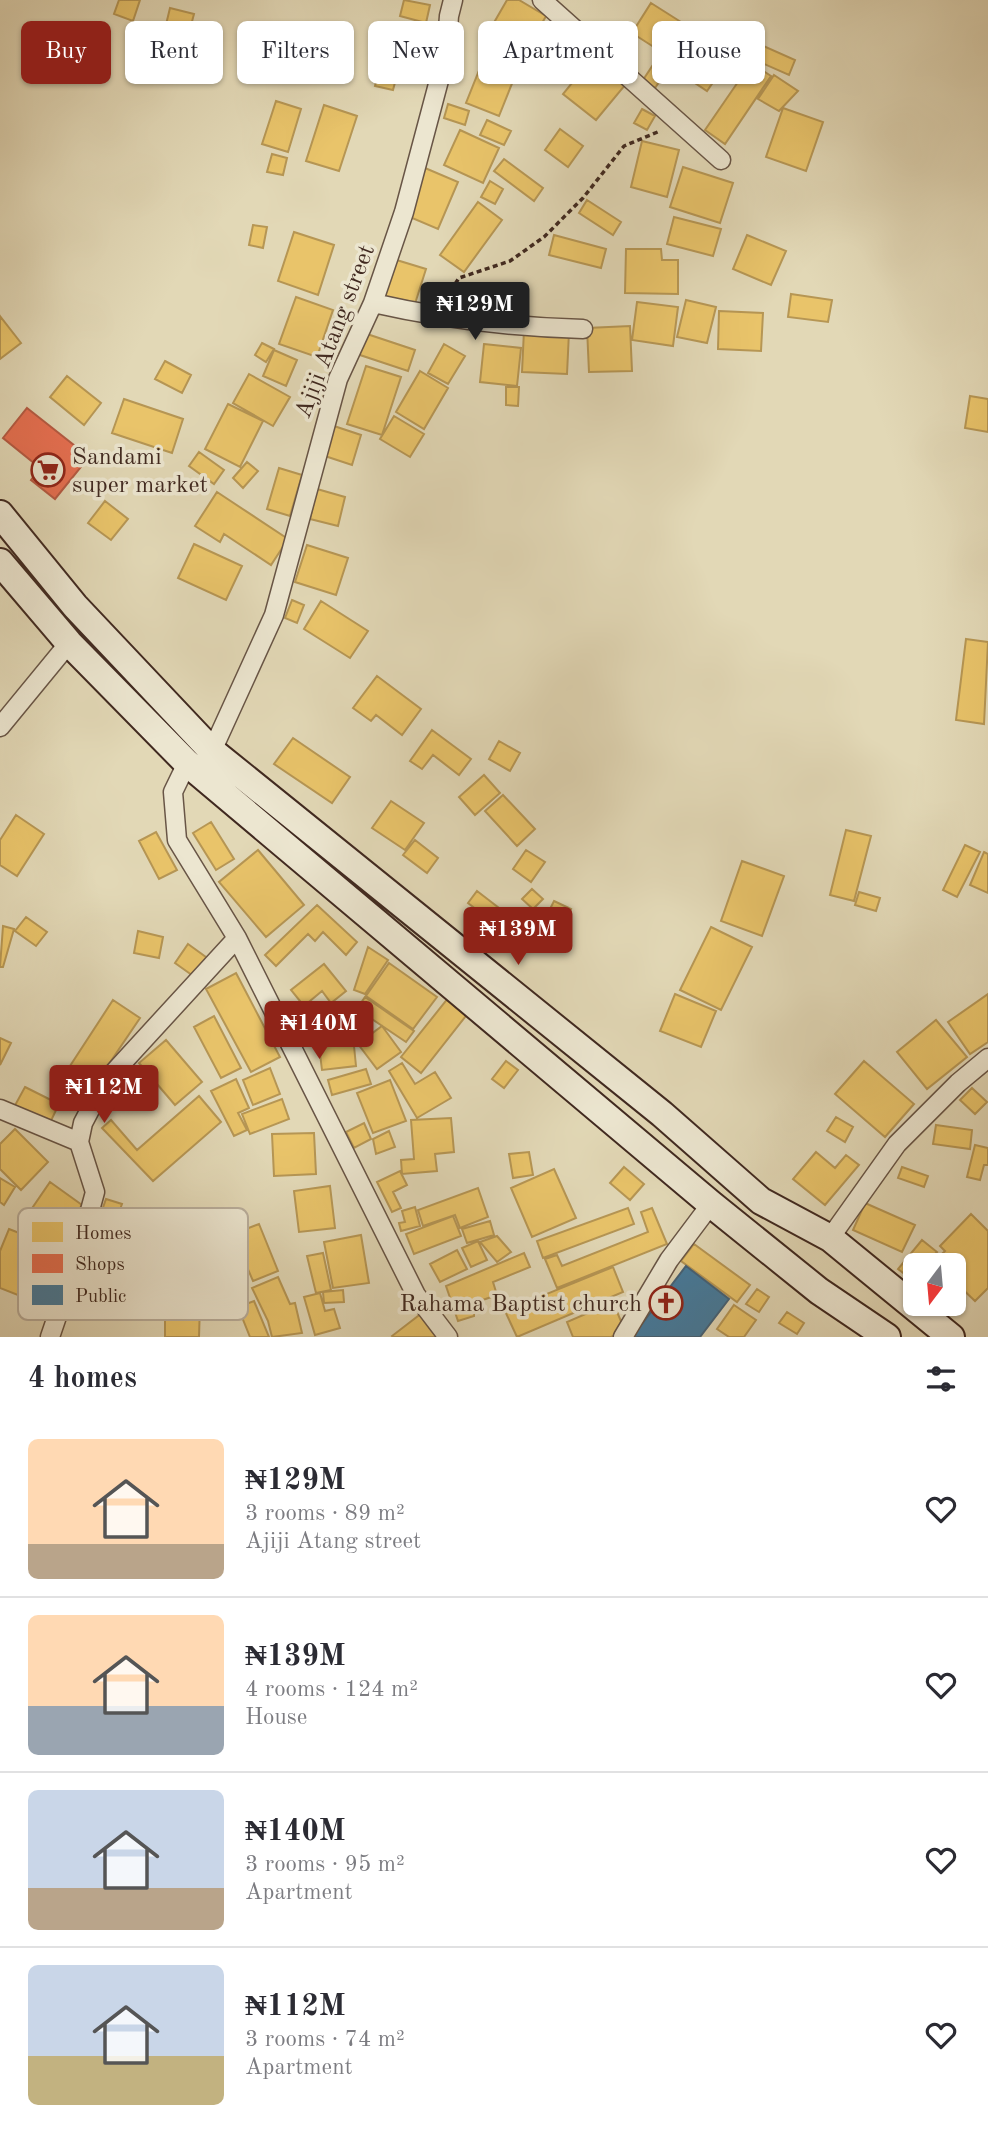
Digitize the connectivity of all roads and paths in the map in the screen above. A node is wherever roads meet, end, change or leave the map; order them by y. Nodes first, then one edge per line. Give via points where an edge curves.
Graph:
1 (453, 0) edge
2 (542, 0) edge
3 (681, 124) junction
4 (721, 160) dead end
5 (373, 303) junction
6 (433, 317) junction
7 (583, 330) dead end
8 (0, 514) edge
9 (0, 562) edge
10 (69, 643) junction
11 (0, 727) edge
12 (212, 751) junction
13 (187, 763) junction
14 (237, 938) junction
15 (988, 1058) edge
16 (0, 1109) edge
17 (79, 1142) junction
18 (711, 1204) junction
19 (91, 1208) edge
20 (830, 1238) junction
21 (56, 1320) edge
22 (50, 1337) edge
23 (448, 1337) edge
24 (624, 1337) edge
25 (887, 1337) edge
26 (950, 1337) edge

1 - 5 street, Ajiji Atang street via 446,54 404,212
2 - 3 street
3 - 4 street
3 - 6 path via 624,146 583,198 544,237 510,261 459,278
5 - 6 street
5 - 12 street, Ajiji Atang street via 338,379 274,615
6 - 7 street
8 - 12 main road via 75,606
9 - 10 main road
10 - 11 street
10 - 13 main road
12 - 20 main road via 662,1114 761,1201
13 - 14 street via 173,792 177,840
13 - 18 main road
14 - 17 street via 104,1083 83,1123
14 - 23 street via 416,1295
15 - 20 street via 897,1144
16 - 17 street
17 - 19 street via 95,1192
18 - 24 street via 669,1260
18 - 25 main road via 819,1291
20 - 26 main road
21 - 22 street

